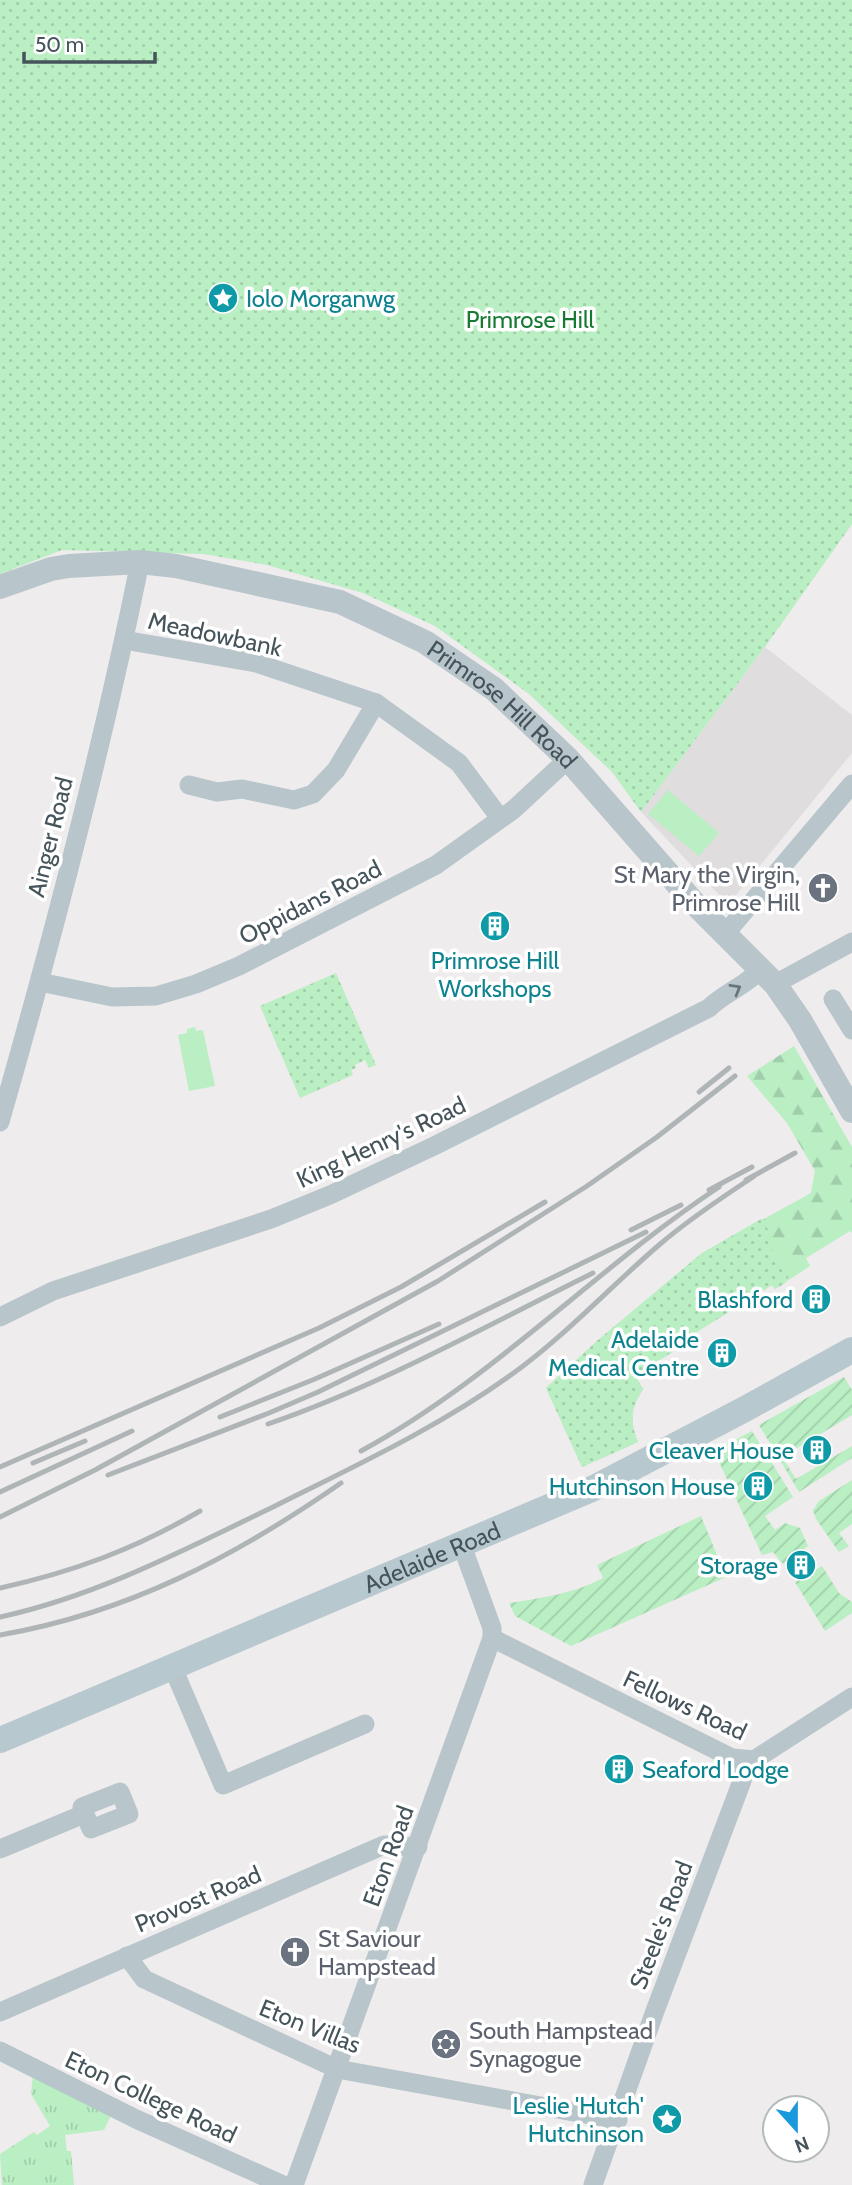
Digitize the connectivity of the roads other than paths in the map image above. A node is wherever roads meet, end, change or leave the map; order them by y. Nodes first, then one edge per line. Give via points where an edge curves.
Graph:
1 (140, 562) junction
2 (0, 587) edge
3 (124, 640) junction
4 (376, 703) junction
5 (568, 759) junction
6 (852, 784) edge
7 (188, 785) dead end
8 (500, 818) junction
9 (725, 934) junction
10 (852, 942) edge
11 (768, 976) junction
12 (40, 982) junction
13 (833, 999) dead end
14 (852, 1030) edge
15 (845, 1083) edge
16 (852, 1111) edge
17 (0, 1122) edge
18 (0, 1317) edge
19 (852, 1350) edge
20 (461, 1543) junction
21 (492, 1638) junction
22 (173, 1668) junction
23 (852, 1697) edge
24 (366, 1724) dead end
25 (0, 1740) edge
26 (746, 1761) junction
27 (84, 1814) dead end
28 (418, 1846) junction
29 (0, 1849) edge
30 (127, 1956) junction
31 (0, 2012) edge
32 (0, 2051) edge
33 (337, 2069) junction
34 (618, 2120) junction
35 (283, 2185) edge
36 (294, 2185) edge
37 (593, 2185) edge

1 - 2 street, Primrose Hill Road via 51,569
1 - 3 street, Ainger Road
1 - 5 street, Primrose Hill Road via 340,602 425,642 494,689
3 - 4 street, Meadowbank via 256,663
3 - 12 street, Ainger Road
4 - 7 street via 336,770 313,794 294,800 242,789 217,792
4 - 8 street, Meadowbank via 458,763
5 - 8 street, Oppidans Road
5 - 9 street, Primrose Hill Road
6 - 9 street
8 - 12 street, Oppidans Road via 436,865 196,984 156,996 112,997
9 - 11 street, Primrose Hill Road
10 - 11 street, King Henry's Road
11 - 15 street, Primrose Hill Road
18 -> 11 street, King Henry's Road via 52,1291 330,1195 709,1009 751,980
12 - 17 street, Ainger Road
13 - 14 street
15 - 16 street, Primrose Hill Road
19 - 20 main road, Adelaide Road via 594,1488
20 - 21 street
20 - 22 main road, Adelaide Road
21 - 26 street, Fellows Road
21 - 28 street, Eton Road
22 - 24 street via 223,1785
22 - 25 main road, Adelaide Road
23 - 26 street, Fellows Road
26 - 34 street, Steele's Road
27 - 29 street
28 - 30 street, Provost Road via 384,1845
28 - 33 street, Eton Road
30 - 31 street, Provost Road
30 - 33 street, Eton Villas via 144,1979
32 - 35 street, Eton College Road
33 - 34 street, Eton Villas
33 - 36 street, Eton Road
34 - 37 street, Steele's Road

